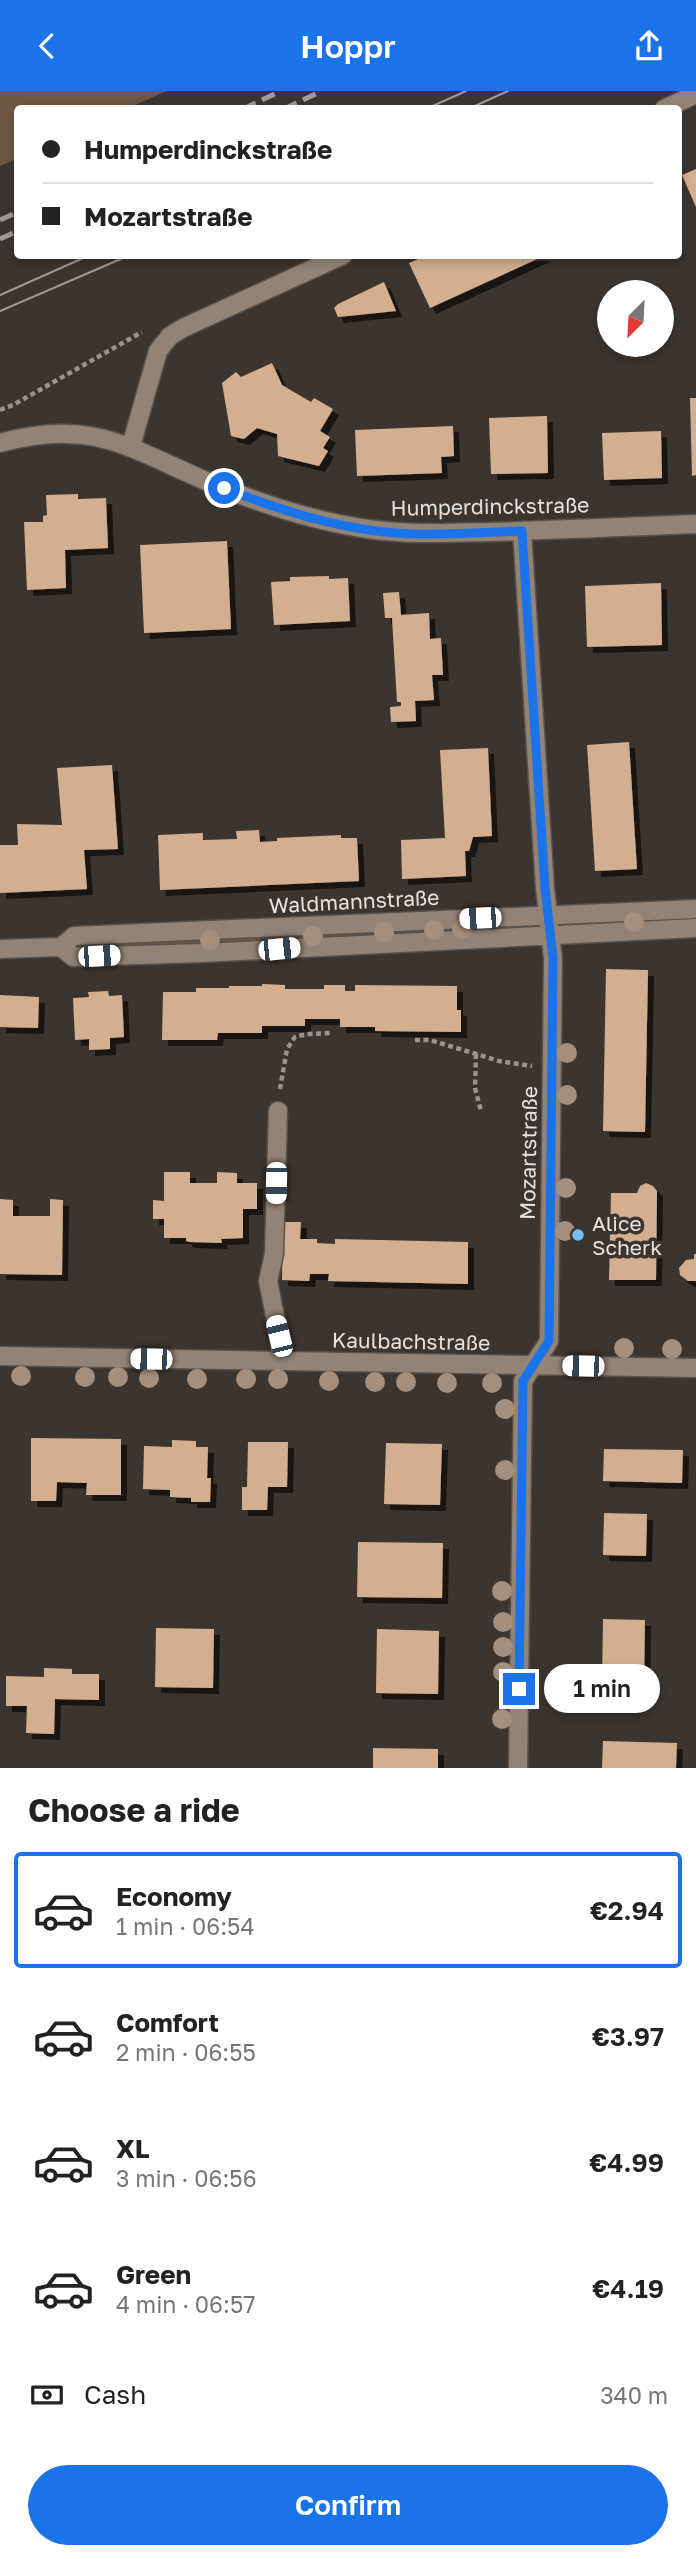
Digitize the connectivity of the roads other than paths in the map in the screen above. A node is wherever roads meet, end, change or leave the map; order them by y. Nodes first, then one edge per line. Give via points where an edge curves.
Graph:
1 (696, 94) edge
2 (673, 105) edge
3 (333, 259) edge
4 (0, 443) edge
5 (131, 446) junction
6 (696, 524) edge
7 (522, 531) junction
8 (696, 909) edge
9 (548, 914) junction
10 (696, 928) edge
11 (550, 935) junction
12 (61, 947) junction
13 (0, 949) edge
14 (278, 1111) road end
15 (0, 1356) edge
16 (281, 1361) junction
17 (533, 1365) junction
18 (696, 1368) edge
19 (518, 1768) edge

1 - 2 street
3 - 5 street via 170,337 158,351
4 - 5 street, Humperdinckstraße via 30,435 79,433
5 - 7 street, Humperdinckstraße via 259,502 332,522 412,534
6 - 7 street, Humperdinckstraße
7 - 9 street, Mozartstraße
8 - 9 street, Waldmannstraße
9 - 11 street, Mozartstraße
9 - 12 street, Waldmannstraße via 74,936
10 - 11 street, Waldmannstraße
11 - 12 street, Waldmannstraße via 73,957
11 - 17 street, Mozartstraße via 549,1341
12 - 13 street, Waldmannstraße
14 - 16 street via 274,1254 268,1281
15 - 16 street, Kaulbachstraße
16 - 17 street, Kaulbachstraße
17 - 18 street, Kaulbachstraße
17 - 19 street, Mozartstraße via 523,1381

